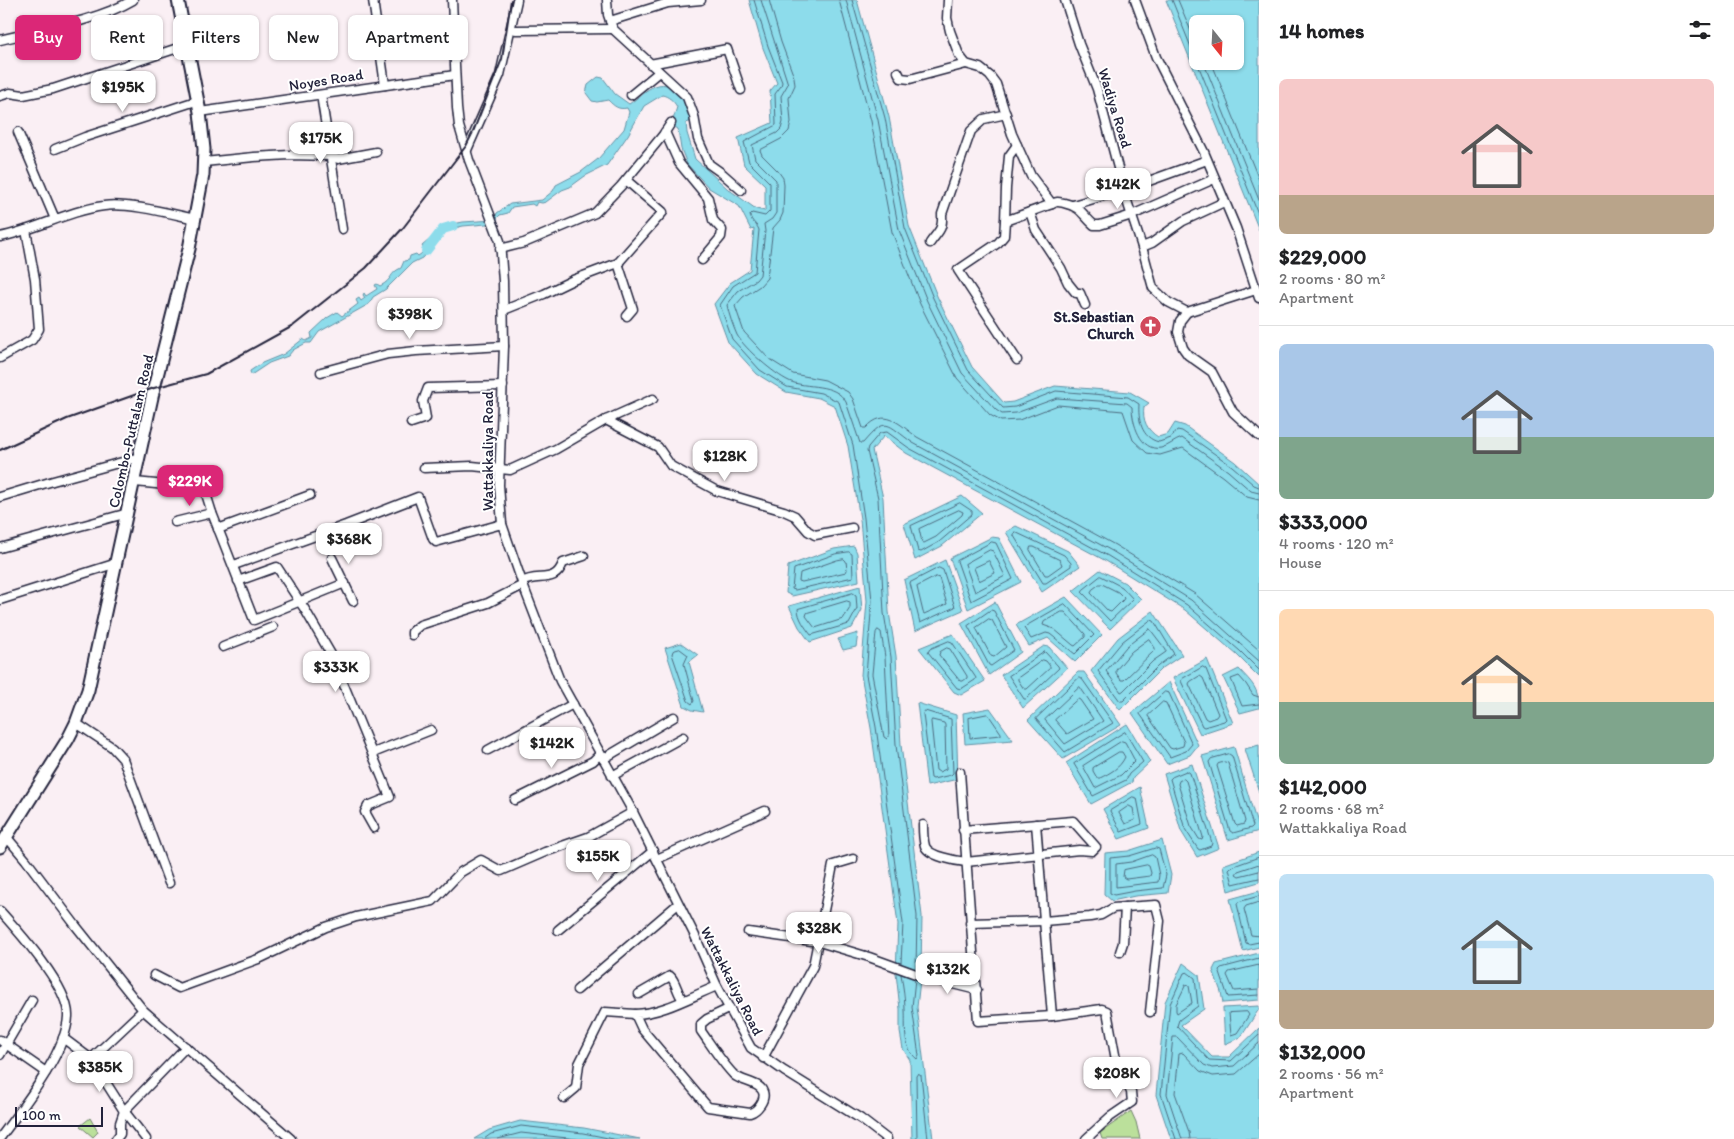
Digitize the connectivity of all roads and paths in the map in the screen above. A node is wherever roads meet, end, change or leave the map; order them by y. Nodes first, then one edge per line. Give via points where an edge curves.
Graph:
1 (133, 0) edge
2 (178, 0) edge
3 (373, 0) edge
4 (452, 0) edge
5 (517, 0) edge
6 (607, 0) edge
7 (701, 0) edge
8 (948, 0) edge
9 (1064, 0) edge
10 (1136, 0) edge
11 (181, 15) edge
12 (612, 25) junction
13 (516, 30) dead end
14 (0, 40) edge
15 (173, 50) edge
16 (190, 60) edge
17 (650, 64) junction
18 (966, 64) junction
19 (660, 72) junction
20 (898, 72) dead end
21 (455, 75) junction
22 (385, 85) junction
23 (741, 90) dead end
24 (321, 95) junction
25 (631, 95) dead end
26 (0, 96) edge
27 (198, 100) junction
28 (200, 112) junction
29 (1006, 114) junction
30 (671, 123) dead end
31 (18, 132) dead end
32 (664, 134) junction
33 (1018, 145) junction
34 (55, 149) dead end
35 (467, 150) junction
36 (376, 152) dead end
37 (332, 156) junction
38 (1207, 160) junction
39 (204, 162) junction
40 (1214, 179) junction
41 (626, 180) junction
42 (741, 190) dead end
43 (1124, 190) junction
44 (1224, 202) junction
45 (1052, 204) junction
46 (1073, 205) junction
47 (1030, 212) junction
48 (1132, 214) junction
49 (196, 219) junction
50 (55, 220) junction
51 (1006, 221) junction
52 (342, 229) dead end
53 (26, 230) junction
54 (0, 237) edge
55 (930, 243) dead end
56 (1142, 247) junction
57 (500, 249) junction
58 (702, 260) dead end
59 (618, 263) junction
60 (1256, 290) junction
61 (1259, 298) edge
62 (1085, 305) dead end
63 (504, 310) junction
64 (1187, 312) junction
65 (628, 316) dead end
66 (504, 346) junction
67 (0, 358) edge
68 (1018, 360) dead end
69 (321, 372) dead end
70 (502, 386) junction
71 (653, 398) dead end
72 (606, 420) junction
73 (411, 423) dead end
74 (1259, 436) edge
75 (140, 458) junction
76 (424, 468) dead end
77 (500, 468) junction
78 (135, 482) junction
79 (310, 496) dead end
80 (0, 497) edge
81 (212, 512) junction
82 (128, 513) junction
83 (175, 522) dead end
84 (502, 524) junction
85 (852, 528) dead end
86 (218, 529) junction
87 (0, 548) edge
88 (584, 556) dead end
89 (332, 558) dead end
90 (117, 564) junction
91 (234, 566) junction
92 (238, 581) junction
93 (344, 583) junction
94 (522, 584) junction
95 (0, 600) edge
96 (299, 601) junction
97 (353, 601) dead end
98 (254, 620) junction
99 (273, 627) dead end
100 (259, 633) junction
101 (412, 635) dead end
102 (223, 647) dead end
103 (573, 704) junction
104 (674, 717) dead end
105 (76, 723) junction
106 (431, 730) dead end
107 (683, 737) dead end
108 (488, 750) dead end
109 (372, 753) junction
110 (601, 756) junction
111 (960, 772) dead end
112 (612, 776) junction
113 (515, 800) dead end
114 (765, 811) dead end
115 (634, 812) junction
116 (1036, 824) junction
117 (923, 825) dead end
118 (374, 828) dead end
119 (963, 830) junction
120 (3, 843) edge
121 (653, 851) junction
122 (1039, 855) junction
123 (657, 859) junction
124 (853, 859) dead end
125 (966, 862) junction
126 (169, 883) dead end
127 (678, 904) junction
128 (1125, 907) junction
129 (0, 911) edge
130 (1044, 920) junction
131 (970, 923) junction
132 (558, 930) dead end
133 (748, 932) dead end
134 (819, 942) junction
135 (1120, 952) dead end
136 (154, 975) dead end
137 (716, 986) junction
138 (577, 990) dead end
139 (977, 990) junction
140 (639, 994) dead end
141 (32, 1000) dead end
142 (683, 1000) junction
143 (728, 1009) junction
144 (143, 1010) junction
145 (1150, 1012) dead end
146 (635, 1014) junction
147 (1052, 1016) junction
148 (63, 1038) junction
149 (3, 1042) edge
150 (186, 1047) junction
151 (0, 1055) edge
152 (763, 1058) junction
153 (92, 1059) junction
154 (46, 1072) junction
155 (564, 1098) dead end
156 (124, 1111) junction
157 (0, 1138) edge
158 (116, 1139) edge
159 (146, 1139) edge
160 (291, 1139) edge
161 (887, 1139) edge
162 (1086, 1139) edge

1 - 14 street via 100,15
2 - 11 highway, Colombo-Puttalam Road
3 - 22 street
4 - 21 street, Wattakkaliya Road
5 - 35 street via 500,75
6 - 12 street
7 - 12 street via 668,3
8 - 18 street via 950,31
9 - 43 street, Wadiya Road via 1098,89
10 - 38 street via 1156,57
12 - 13 street
12 - 17 street
15 - 26 street via 53,89
16 - 27 highway, Colombo-Puttalam Road
17 - 19 street
17 - 23 street via 727,49
18 - 20 street via 910,79 901,78
18 - 29 street via 980,68 990,76
19 - 25 street
19 - 42 street via 687,97 698,139 709,164
21 - 22 street, Noyes Road
21 - 35 street, Wattakkaliya Road via 459,126
22 - 24 street, Noyes Road
24 - 28 street, Noyes Road
24 - 37 street
27 - 28 highway, Colombo-Puttalam Road
27 - 34 street
28 - 39 highway, Colombo-Puttalam Road
29 - 33 street
29 - 55 street via 984,119 971,131 942,214 943,225
30 - 32 street
31 - 50 street
32 - 41 street
32 - 58 street via 679,162 708,198 714,220 722,230 721,237
33 - 45 street via 1031,176
33 - 51 street via 1009,156
35 - 57 street, Wattakkaliya Road via 500,241
36 - 37 street via 338,159
37 - 39 street via 272,156
37 - 52 street
38 - 40 street
38 - 43 street
39 - 49 highway, Colombo-Puttalam Road
40 - 44 street
40 - 48 street
41 - 57 street via 595,213 524,243
41 - 59 street via 663,212
43 - 46 street
43 - 48 street, Wadiya Road
44 - 56 street
44 - 60 street
45 - 46 street
45 - 47 street
46 - 48 street via 1084,212 1094,225
47 - 51 street
47 - 62 street via 1036,230
48 - 56 street, Wadiya Road
49 - 50 street via 106,205
49 - 75 highway, Colombo-Puttalam Road
50 - 53 street
51 - 68 street via 1004,236 958,270
53 - 54 street
53 - 67 street via 39,329 32,340
56 - 64 street, Wadiya Road via 1153,288 1168,302
57 - 63 street, Wattakkaliya Road
59 - 63 street
59 - 65 street via 634,308
60 - 61 street
60 - 64 street
63 - 66 street, Wattakkaliya Road
64 - 74 street via 1180,321 1178,332 1183,348 1212,372 1233,412
66 - 69 street via 388,354
66 - 70 street, Wattakkaliya Road
70 - 73 street via 428,388 424,400 426,418
70 - 77 street, Wattakkaliya Road
71 - 72 street
72 - 77 street via 556,449 510,470
72 - 85 street via 658,447 671,466 717,491 795,516 815,535
75 - 78 highway, Colombo-Puttalam Road
75 - 80 street
76 - 77 street
77 - 84 street, Wattakkaliya Road
78 - 81 street via 166,486 202,482
78 - 82 highway, Colombo-Puttalam Road
79 - 86 street
81 - 83 street
81 - 86 street
82 - 87 street
82 - 90 highway, Colombo-Puttalam Road
84 - 91 street via 436,542 418,497
84 - 94 street, Wattakkaliya Road
86 - 91 street
88 - 94 street via 564,563 558,573 550,577 526,580
89 - 93 street
90 - 95 street
90 - 105 highway, Colombo-Puttalam Road via 88,690
91 - 92 street
92 - 96 street via 277,567
92 - 98 street
93 - 96 street
93 - 97 street
94 - 101 street via 488,603 420,625
94 - 103 street, Wattakkaliya Road via 560,681
96 - 98 street
96 - 109 street via 332,656
98 - 100 street
99 - 100 street
100 - 102 street
103 - 108 street
103 - 110 street, Wattakkaliya Road
104 - 110 street
105 - 120 highway, Colombo-Puttalam Road
105 - 126 street via 112,747 123,759
106 - 109 street
107 - 112 street
109 - 118 street via 390,797 368,806 365,812
110 - 112 street, Wattakkaliya Road
110 - 113 street
111 - 119 street
112 - 115 street, Wattakkaliya Road
114 - 123 street
115 - 121 street, Wattakkaliya Road
115 - 136 street via 588,837 501,871 481,860 461,872 433,901 356,917 326,927 261,958 179,988
116 - 119 street
116 - 122 street
116 - 122 street via 1073,821 1096,848 1092,852 1079,850
117 - 125 street via 925,846 929,851
119 - 125 street
120 - 144 street via 10,841 26,860
121 - 123 street, Wattakkaliya Road
121 - 132 street
122 - 125 street
122 - 130 street
123 - 127 street, Wattakkaliya Road
124 - 134 street via 833,865
125 - 131 street
127 - 137 street, Wattakkaliya Road
127 - 138 street
128 - 130 street via 1112,908 1101,915
128 - 135 street
128 - 145 street via 1156,905 1160,921
129 - 148 street via 22,935 62,992 68,1015
130 - 131 street
130 - 147 street
131 - 139 street
133 - 134 street
134 - 139 street via 924,977
134 - 152 street via 813,966
137 - 142 street
137 - 143 street, Wattakkaliya Road
139 - 147 street via 978,1021
140 - 142 street via 670,976
141 - 149 street
142 - 146 street via 658,1010
143 - 146 street via 708,1018 701,1024 701,1031 735,1075 763,1090 762,1101 750,1113 708,1107 642,1029
143 - 152 street, Wattakkaliya Road via 751,1048
144 - 150 street
144 - 153 street
146 - 155 street via 605,1012 579,1064 576,1088
147 - 162 street via 1105,1009 1116,1060 1131,1092 1132,1102
148 - 153 street
148 - 154 street
149 - 151 street
149 - 154 street
150 - 156 street
150 - 160 street
152 - 161 street, Wattakkaliya Road via 861,1119
153 - 156 street
154 - 157 street
156 - 158 street
156 - 159 street

